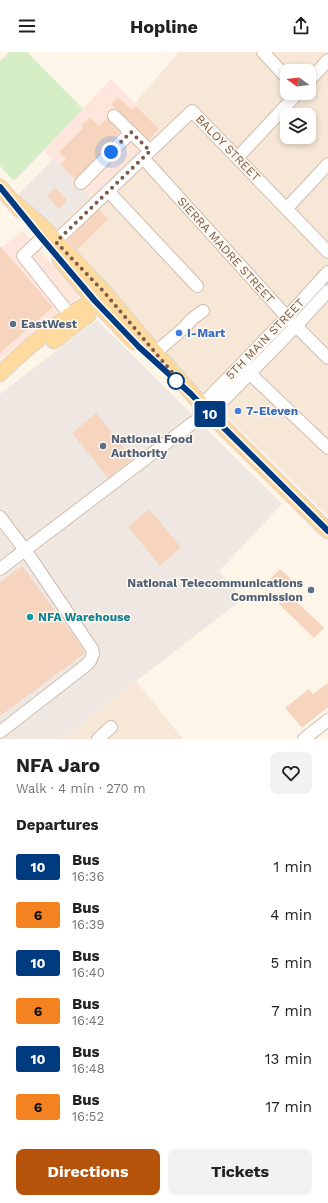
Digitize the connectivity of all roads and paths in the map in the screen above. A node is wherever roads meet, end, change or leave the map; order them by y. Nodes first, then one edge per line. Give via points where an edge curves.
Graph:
1 (263, 52) edge
2 (328, 60) edge
3 (280, 70) edge
4 (316, 73) edge
5 (291, 100) edge
6 (114, 116) dead end
7 (131, 132) junction
8 (146, 155) junction
9 (238, 157) junction
10 (328, 164) edge
11 (81, 183) dead end
12 (0, 187) edge
13 (108, 191) junction
14 (287, 208) junction
15 (49, 240) junction
16 (328, 252) edge
17 (328, 272) edge
18 (197, 286) dead end
19 (328, 291) edge
20 (100, 296) junction
21 (202, 311) dead end
22 (70, 315) junction
23 (287, 317) junction
24 (296, 326) junction
25 (155, 352) junction
26 (328, 358) edge
27 (241, 365) junction
28 (250, 373) junction
29 (0, 375) edge
30 (191, 394) junction
31 (206, 410) junction
32 (328, 448) edge
33 (0, 517) edge
34 (328, 531) edge
35 (25, 551) junction
36 (0, 569) edge
37 (328, 720) edge
38 (111, 727) dead end
39 (0, 732) edge
40 (98, 739) edge
41 (304, 739) edge

1 - 3 street
2 - 4 street
5 - 9 street
6 - 7 street, SIERRA MADRE STREET
7 - 8 street, SIERRA MADRE STREET
7 - 11 street
8 - 9 street, BALOY STREET via 192,111
8 - 13 street, BALOY STREET
8 - 23 street, SIERRA MADRE STREET
9 - 14 street, BALOY STREET
10 - 14 street
12 - 15 main road via 46,230
13 - 15 street, BALOY STREET
13 - 18 street
14 - 16 street, BALOY STREET
15 - 20 main road
15 - 22 street, BALOY STREET via 23,256
17 - 23 street, 5TH MAIN STREET
19 - 24 street, 5TH MAIN STREET
20 - 22 main road
20 - 25 main road
20 - 29 main road via 88,315 15,371
20 - 30 main road via 139,347
21 - 25 street
22 - 29 main road via 11,362
23 - 24 street, SIERRA MADRE STREET
23 - 27 street, 5TH MAIN STREET
24 - 26 street, SIERRA MADRE STREET
24 - 28 street, 5TH MAIN STREET
25 - 30 main road
27 - 28 street
27 - 31 street, 5TH MAIN STREET
28 - 31 street, 5TH MAIN STREET
28 - 32 street
30 - 31 main road
31 - 34 main road
31 - 35 street via 194,422
33 - 35 street
35 - 36 street
35 - 39 street via 93,654 85,666
37 - 41 street
38 - 40 street

